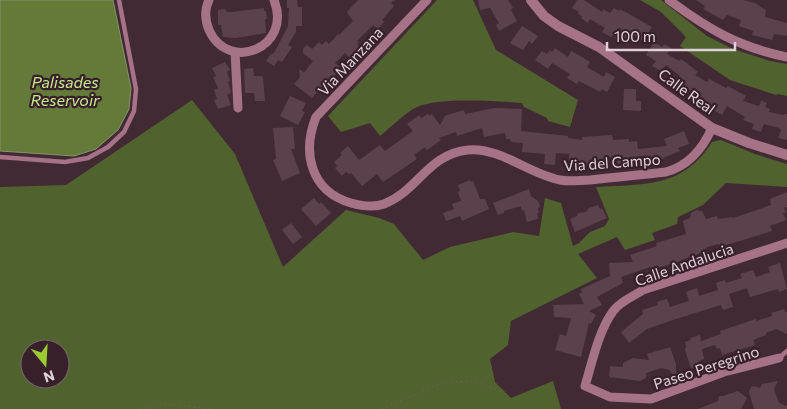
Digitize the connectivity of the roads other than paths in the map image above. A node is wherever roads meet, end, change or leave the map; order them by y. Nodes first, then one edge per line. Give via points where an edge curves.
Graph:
1 (119, 0) edge
2 (209, 0) edge
3 (274, 0) edge
4 (427, 0) edge
5 (531, 0) edge
6 (669, 0) edge
7 (235, 52) junction
8 (787, 57) edge
9 (238, 108) dead end
10 (712, 128) junction
11 (309, 149) joint
12 (787, 155) edge
13 (0, 157) edge
14 (787, 243) edge
15 (787, 351) edge
16 (778, 358) joint
17 (585, 386) joint

1 - 13 lane via 136,89 134,111 124,132 108,147 88,158 64,162
2 - 7 street via 206,22 210,32 222,46
3 - 7 street via 278,23 269,40 260,48
4 - 11 street, Via Manzana via 316,117 310,131
5 - 10 street, Calle Real via 544,16 558,26 599,47
6 - 8 street via 703,25 737,43
7 - 9 street
10 - 11 street, Via del Campo via 698,152 674,170 610,178 561,180 527,169 494,153 469,150 451,153 432,165 400,196 365,207 334,196 324,188 316,176
10 - 12 street, Calle Real
14 - 17 street, Calle Andalucia via 643,290 627,299 614,309 605,325
15 - 16 lane
16 - 17 street, Paseo Peregrino via 724,372 651,399 610,397

